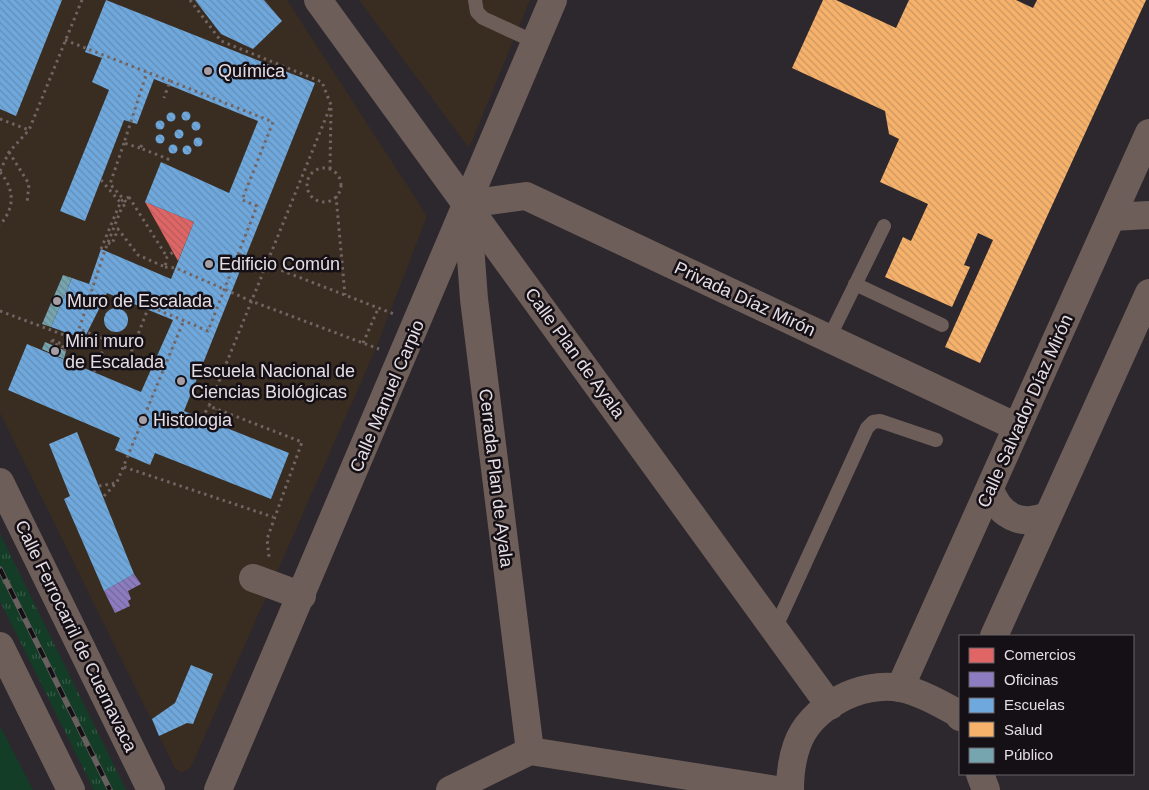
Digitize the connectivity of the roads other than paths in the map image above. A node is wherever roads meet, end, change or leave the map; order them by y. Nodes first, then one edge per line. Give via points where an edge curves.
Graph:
1 (318, 0) edge
2 (475, 0) edge
3 (553, 0) edge
4 (535, 42) junction
5 (1149, 133) edge
6 (467, 204) junction
7 (1149, 215) edge
8 (1112, 217) junction
9 (884, 226) dead end
10 (855, 284) junction
11 (1149, 293) edge
12 (942, 325) dead end
13 (829, 338) junction
14 (1017, 427) junction
15 (936, 440) dead end
16 (0, 482) edge
17 (990, 489) junction
18 (1047, 516) junction
19 (256, 579) road end
20 (302, 596) junction
21 (775, 629) junction
22 (994, 635) edge
23 (0, 646) edge
24 (900, 688) junction
25 (830, 706) junction
26 (959, 713) edge
27 (530, 751) junction
28 (980, 775) edge
29 (71, 790) edge
30 (151, 790) edge
31 (218, 790) edge
32 (450, 790) edge
33 (777, 790) edge
34 (790, 790) edge
35 (986, 790) edge

1 - 6 street, Calle Plan de Ayala
2 - 4 lane via 477,12 483,18
3 - 4 street, Calle Manuel Carpio
4 - 6 street, Calle Manuel Carpio
5 - 8 street, Calle Salvador Díaz Mirón
6 - 13 street, Privada Díaz Mirón via 526,196
6 - 20 street, Calle Manuel Carpio
6 - 21 street, Calle Plan de Ayala
6 - 27 street, Cerrada Plan de Ayala via 475,309
7 - 8 street
8 - 14 street, Calle Salvador Díaz Mirón
9 - 10 lane
10 - 12 lane
10 - 13 lane
11 - 18 street
13 - 14 street, Privada Díaz Mirón
14 - 17 street, Calle Salvador Díaz Mirón
15 - 21 lane via 880,421 867,428
16 - 30 street, Calle Ferrocarril de Cuernavaca
17 - 18 street via 1001,510 1012,517 1023,521
17 - 24 street, Calle Salvador Díaz Mirón
18 - 22 street
19 - 20 street
20 - 31 street, Calle Manuel Carpio
21 - 25 street, Calle Plan de Ayala
23 - 29 street
24 - 25 street via 854,692
24 - 26 street
25 - 34 street via 810,720 797,744
27 - 32 street
27 - 33 street
28 - 35 street

